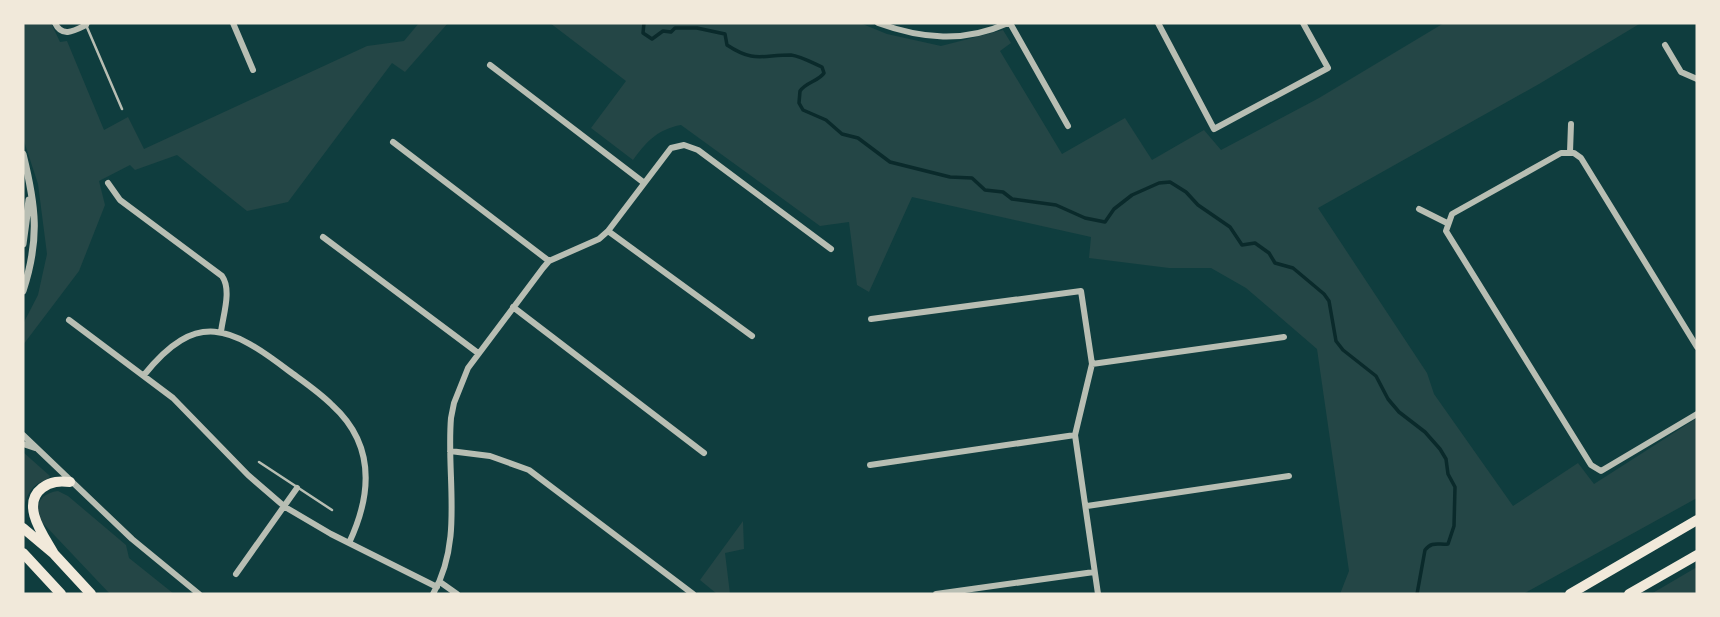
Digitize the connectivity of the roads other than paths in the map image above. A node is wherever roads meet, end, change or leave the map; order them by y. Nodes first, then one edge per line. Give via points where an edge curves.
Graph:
1 (55, 23) edge
2 (233, 23) edge
3 (878, 23) edge
4 (1009, 23) edge
5 (1158, 23) edge
6 (1303, 23) edge
7 (88, 24) edge
8 (1665, 45) dead end
9 (489, 65) dead end
10 (253, 70) dead end
11 (1697, 79) edge
12 (122, 109) dead end
13 (1571, 124) dead end
14 (1068, 126) dead end
15 (393, 142) dead end
16 (1570, 152) junction
17 (23, 154) edge
18 (643, 182) junction
19 (108, 183) dead end
20 (31, 186) junction
21 (1419, 209) dead end
22 (1447, 223) junction
23 (608, 231) junction
24 (323, 237) dead end
25 (23, 244) edge
26 (831, 249) dead end
27 (549, 261) junction
28 (23, 291) edge
29 (513, 307) junction
30 (871, 319) dead end
31 (69, 320) dead end
32 (221, 332) junction
33 (752, 336) dead end
34 (1284, 337) dead end
35 (1697, 347) edge
36 (478, 354) junction
37 (1092, 364) junction
38 (144, 375) junction
39 (1697, 414) edge
40 (23, 435) edge
41 (1075, 436) junction
42 (23, 444) edge
43 (37, 448) junction
44 (450, 451) junction
45 (704, 453) dead end
46 (259, 462) dead end
47 (870, 465) dead end
48 (1289, 476) dead end
49 (70, 482) junction
50 (297, 488) junction
51 (1087, 506) junction
52 (285, 507) junction
53 (332, 510) dead end
54 (1697, 520) edge
55 (23, 527) edge
56 (349, 543) junction
57 (23, 553) edge
58 (54, 554) junction
59 (1697, 555) edge
60 (1094, 572) junction
61 (236, 574) dead end
62 (439, 584) junction
63 (61, 594) edge
64 (91, 594) edge
65 (199, 594) edge
66 (433, 594) edge
67 (457, 594) edge
68 (693, 594) edge
69 (936, 594) edge
70 (1098, 594) edge
71 (1570, 594) edge
72 (1629, 594) edge

1 - 7 street via 67,33
2 - 10 street
3 - 4 street via 917,35 946,37 974,35
4 - 14 street
5 - 6 street via 1214,129 1328,68
7 - 12 lane
8 - 11 street via 1681,72
9 - 18 street
13 - 16 street
15 - 27 street
16 - 22 street via 1452,214
16 - 35 street via 1581,158
17 - 20 street
18 - 23 street
18 - 26 street via 671,148 694,147
19 - 32 street via 120,200 222,276 226,290
20 - 25 street
20 - 28 street via 36,226 32,265
21 - 22 street
22 - 39 street via 1446,231 1591,465 1601,471
23 - 27 street
23 - 33 street
24 - 36 street
27 - 29 street
29 - 36 street
29 - 45 street
30 - 37 street via 1080,291
31 - 38 street
32 - 38 street via 179,342
32 - 56 street via 259,348 334,406 350,425 366,478 361,514
34 - 37 street
36 - 44 street via 454,403
37 - 41 street
38 - 52 street via 189,412 232,460
40 - 43 street
41 - 47 street
41 - 51 street
42 - 43 street
43 - 49 street
44 - 62 street via 452,539
44 - 68 street via 490,456 529,470
46 - 50 lane
48 - 51 street
49 - 58 main road via 48,484 33,501 33,514
49 - 65 street
50 - 52 street
50 - 53 lane
51 - 60 street
52 - 56 street
52 - 61 street
54 - 71 main road
55 - 58 main road
56 - 62 street
57 - 63 main road
58 - 64 main road
59 - 72 main road
60 - 69 street
60 - 70 street
62 - 66 street
62 - 67 street

